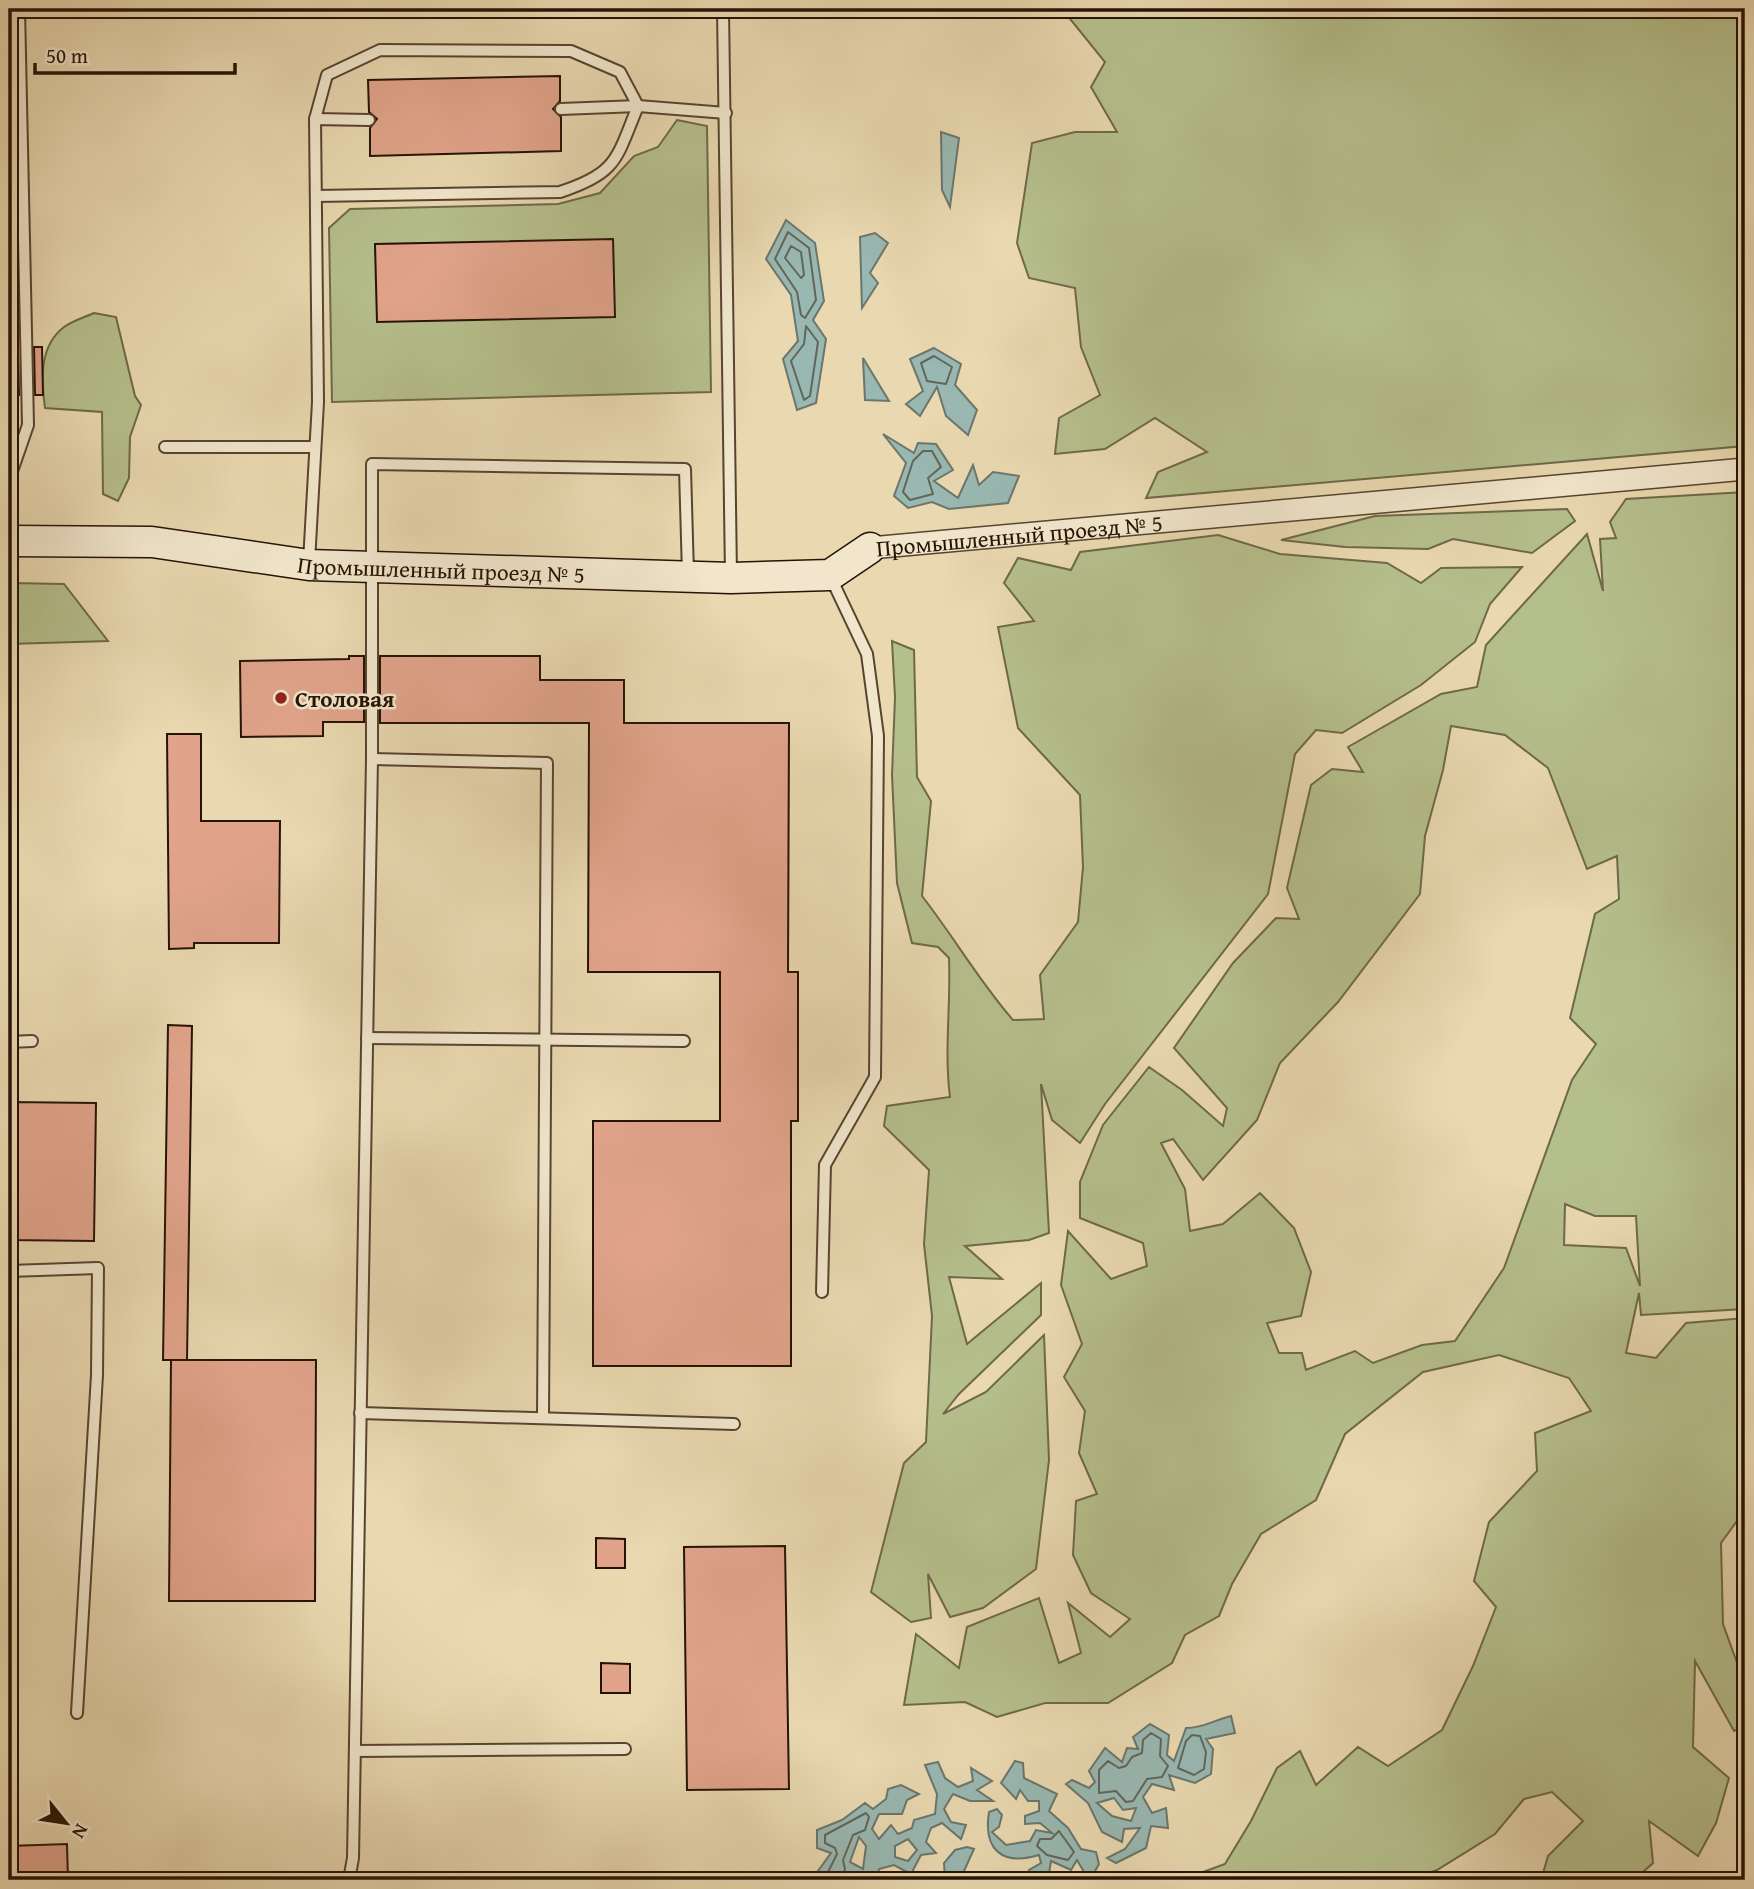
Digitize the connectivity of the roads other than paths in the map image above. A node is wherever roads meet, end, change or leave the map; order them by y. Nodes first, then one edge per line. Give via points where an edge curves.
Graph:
1 (19, 9) edge
2 (723, 9) edge
3 (638, 106) junction
4 (561, 109) dead end
5 (726, 113) junction
6 (315, 119) junction
7 (369, 120) dead end
8 (316, 196) junction
9 (165, 447) dead end
10 (315, 447) junction
11 (1745, 469) edge
12 (9, 480) edge
13 (9, 541) edge
14 (870, 548) joint
15 (309, 565) junction
16 (372, 567) junction
17 (830, 575) junction
18 (688, 577) junction
19 (731, 578) junction
20 (372, 759) junction
21 (367, 1038) junction
22 (32, 1041) dead end
23 (546, 1041) junction
24 (684, 1041) dead end
25 (9, 1042) edge
26 (9, 1271) edge
27 (822, 1292) dead end
28 (360, 1413) junction
29 (543, 1418) junction
30 (734, 1424) dead end
31 (77, 1713) dead end
32 (625, 1749) dead end
33 (355, 1751) junction
34 (349, 1880) edge

1 - 12 lane via 28,425
2 - 5 lane
3 - 4 lane
3 - 5 lane
3 - 6 lane via 620,72 571,51 380,50 327,75
3 - 8 lane via 615,160 594,181 560,192
5 - 19 lane
6 - 7 lane
6 - 8 lane
8 - 10 lane
9 - 10 lane
10 - 15 lane
11 - 14 street, Промышленный проезд № 5
13 - 15 street, Промышленный проезд № 5 via 152,542
14 - 17 street, Промышленный проезд № 5
15 - 16 street, Промышленный проезд № 5
16 - 18 street, Промышленный проезд № 5
16 - 18 lane via 372,464 685,468
16 - 20 lane
17 - 19 street, Промышленный проезд № 5
17 - 27 lane via 867,654 878,736 876,995 875,1077 825,1165
18 - 19 street, Промышленный проезд № 5
20 - 21 lane
20 - 23 lane via 547,763
21 - 23 lane
21 - 28 lane
22 - 25 lane
23 - 24 lane
23 - 29 lane
26 - 31 lane via 98,1268 97,1374
28 - 29 lane
28 - 33 lane
29 - 30 lane
32 - 33 lane
33 - 34 lane

